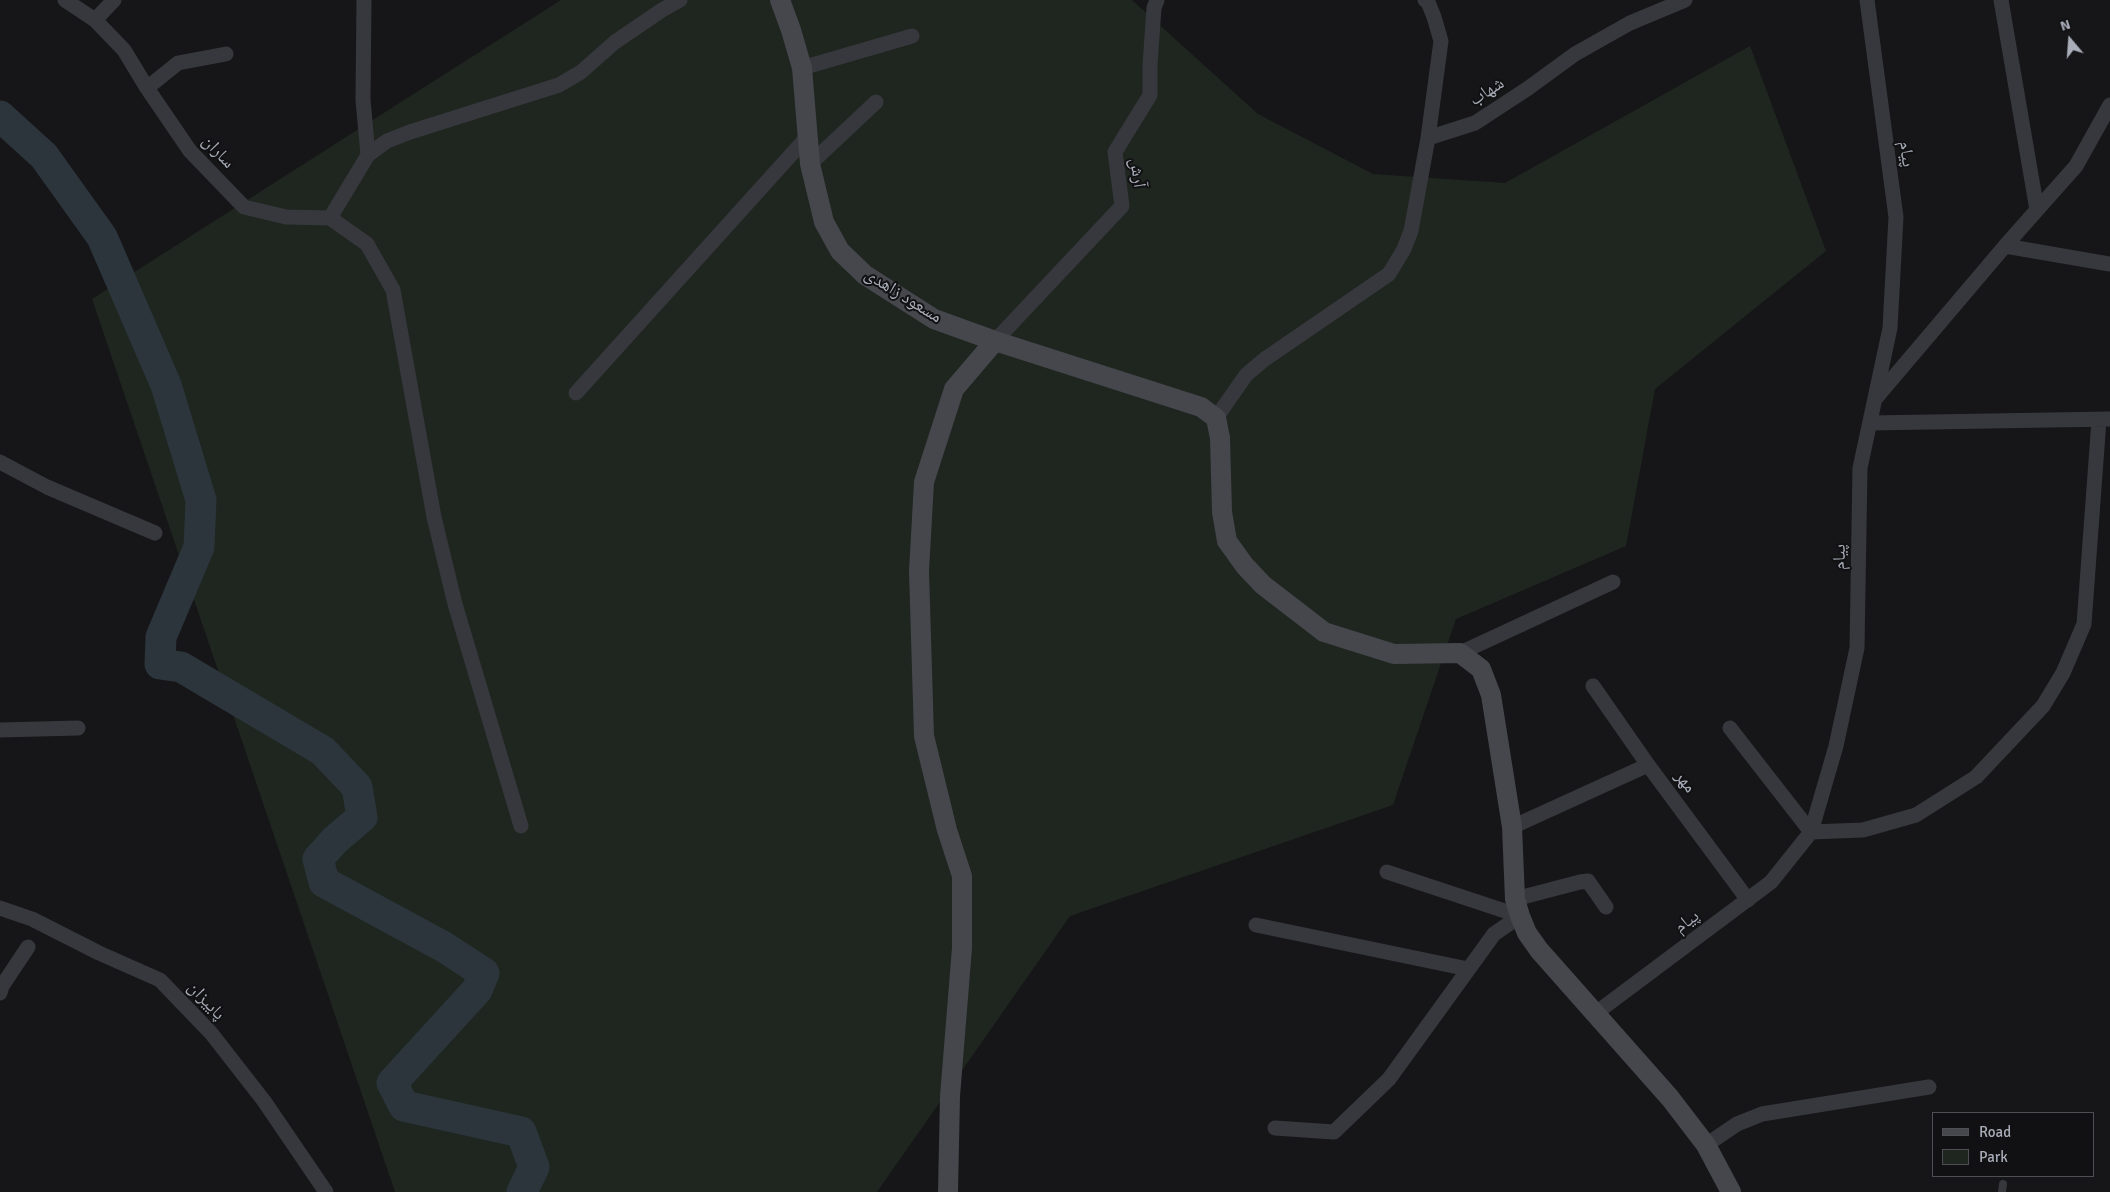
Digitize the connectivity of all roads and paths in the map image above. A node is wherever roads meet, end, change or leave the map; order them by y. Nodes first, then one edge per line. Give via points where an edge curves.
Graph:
1 (65, 0) edge
2 (114, 0) edge
3 (364, 0) edge
4 (680, 0) edge
5 (780, 0) edge
6 (1157, 0) edge
7 (1425, 0) edge
8 (1685, 0) edge
9 (1867, 0) edge
10 (2001, 0) edge
11 (95, 20) junction
12 (912, 36) dead end
13 (226, 54) dead end
14 (802, 68) junction
15 (147, 88) junction
16 (876, 102) dead end
17 (2110, 104) edge
18 (808, 136) junction
19 (1428, 138) junction
20 (368, 155) junction
21 (810, 164) junction
22 (2037, 210) junction
23 (330, 218) junction
24 (2005, 246) junction
25 (2110, 264) edge
26 (995, 341) junction
27 (576, 393) dead end
28 (1875, 399) junction
29 (1216, 418) junction
30 (2104, 419) edge
31 (1870, 423) junction
32 (0, 462) edge
33 (155, 533) dead end
34 (1613, 582) dead end
35 (1460, 653) junction
36 (1593, 686) dead end
37 (78, 728) dead end
38 (1730, 728) dead end
39 (0, 730) edge
40 (1648, 765) junction
41 (521, 826) dead end
42 (1512, 828) junction
43 (1811, 832) junction
44 (1387, 872) dead end
45 (1748, 900) junction
46 (1518, 907) junction
47 (1606, 907) dead end
48 (0, 908) edge
49 (1256, 925) dead end
50 (28, 947) dead end
51 (1468, 969) junction
52 (0, 993) edge
53 (1596, 1014) junction
54 (1929, 1087) dead end
55 (1275, 1128) dead end
56 (1706, 1144) junction
57 (326, 1192) edge
58 (948, 1192) edge
59 (1731, 1192) edge

1 - 11 street, ساران
2 - 11 street
3 - 20 street via 364,100
4 - 20 street via 615,42 581,72 559,85 410,132 387,141
5 - 14 street, مسعود زاهدی
6 - 26 street, آرش via 1151,46 1150,94 1115,152 1122,206
7 - 19 street via 1441,41
8 - 19 street, شهاب via 1630,23 1575,54 1475,123
9 - 28 street, پیام via 1896,217 1890,328
10 - 22 street
11 - 15 street, ساران via 124,50
12 - 14 street
13 - 15 street via 178,63
14 - 18 street, مسعود زاهدی
15 - 23 street, ساران via 190,151 244,207 286,218
16 - 21 street
17 - 22 street via 2076,166
18 - 21 street, مسعود زاهدی
18 - 27 street
19 - 29 street via 1412,230 1389,274 1246,374
20 - 23 street
21 - 26 street, مسعود زاهدی via 824,222 840,250 865,276 934,319
22 - 24 street
23 - 41 street via 367,244 392,290 434,518 454,604
24 - 25 street
24 - 28 street
26 - 29 street, مسعود زاهدی via 1201,407
26 - 58 street via 954,389 924,482 919,571 924,736 962,876 962,948 950,1096
28 - 31 street, پیام
29 - 35 street via 1227,540 1263,585 1324,632 1394,654
30 - 31 street
30 - 43 street via 2084,624 2063,673 2043,706 1976,777 1916,815 1863,830
31 - 43 street, پیام via 1860,468 1857,648 1836,746
32 - 33 street via 47,487
34 - 35 street
35 - 42 street via 1480,669 1491,695
36 - 40 street, مهر
37 - 39 street
38 - 43 street
40 - 42 street
40 - 45 street, مهر
42 - 46 street
43 - 45 street, پیام via 1771,882
44 - 46 street
45 - 53 street, پیام
46 - 47 street via 1580,882 1588,882
46 - 51 street
46 - 53 street via 1527,933
48 - 57 street, پاییزان via 32,919 160,980 217,1040 264,1101
49 - 51 street
50 - 52 street
51 - 55 street via 1389,1079 1334,1132
53 - 56 street
54 - 56 street via 1762,1114 1737,1124
56 - 59 street

